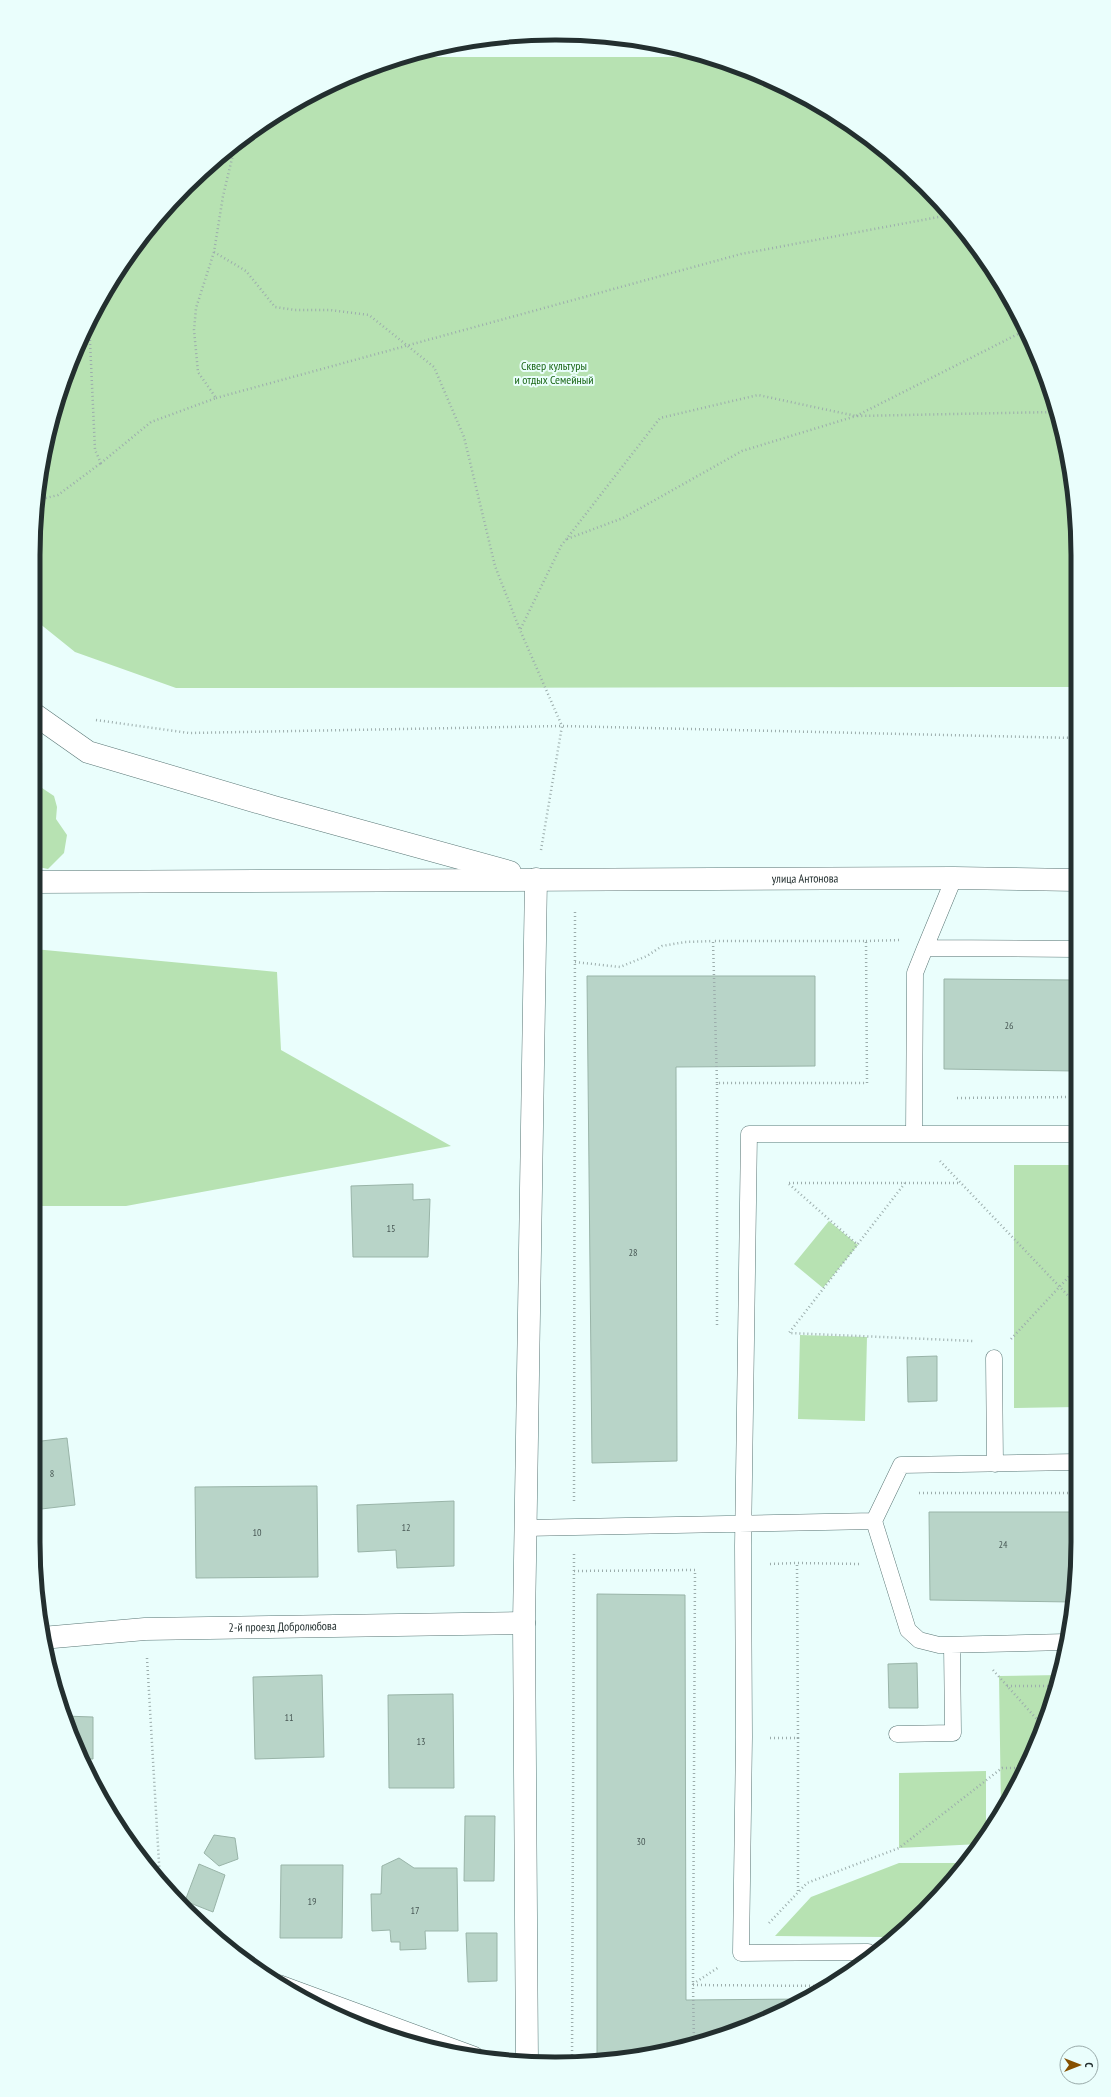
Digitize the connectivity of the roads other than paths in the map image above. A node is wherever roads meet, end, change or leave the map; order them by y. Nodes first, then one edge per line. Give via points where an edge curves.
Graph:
1 (40, 718) edge
2 (954, 878) junction
3 (536, 879) junction
4 (1071, 880) edge
5 (40, 882) edge
6 (925, 948) junction
7 (1071, 949) edge
8 (914, 1134) junction
9 (1071, 1134) edge
10 (994, 1358) road end
11 (1071, 1462) edge
12 (995, 1464) junction
13 (874, 1521) junction
14 (743, 1523) junction
15 (526, 1528) junction
16 (524, 1623) junction
17 (49, 1637) edge
18 (1061, 1642) edge
19 (952, 1644) junction
20 (897, 1734) dead end
21 (866, 1952) edge
22 (315, 1997) edge
23 (449, 2045) edge
24 (527, 2056) edge

1 - 3 street via 88,752 274,807
2 - 3 street, улица Антонова
2 - 4 street, улица Антонова
2 - 6 lane
3 - 5 street, улица Антонова
3 - 15 street
6 - 7 lane
6 - 8 lane via 915,974
8 - 9 lane
8 - 14 lane via 749,1134
10 - 12 lane
11 - 12 lane
12 - 13 lane via 901,1465
13 - 14 lane
13 - 19 lane via 908,1630 920,1640 939,1645
14 - 15 lane
14 - 21 lane via 741,1953
15 - 16 street
16 - 17 street, 2-й проезд Добролюбова via 145,1629
16 - 24 street
18 - 19 lane
19 - 20 lane via 953,1733
22 - 23 lane

